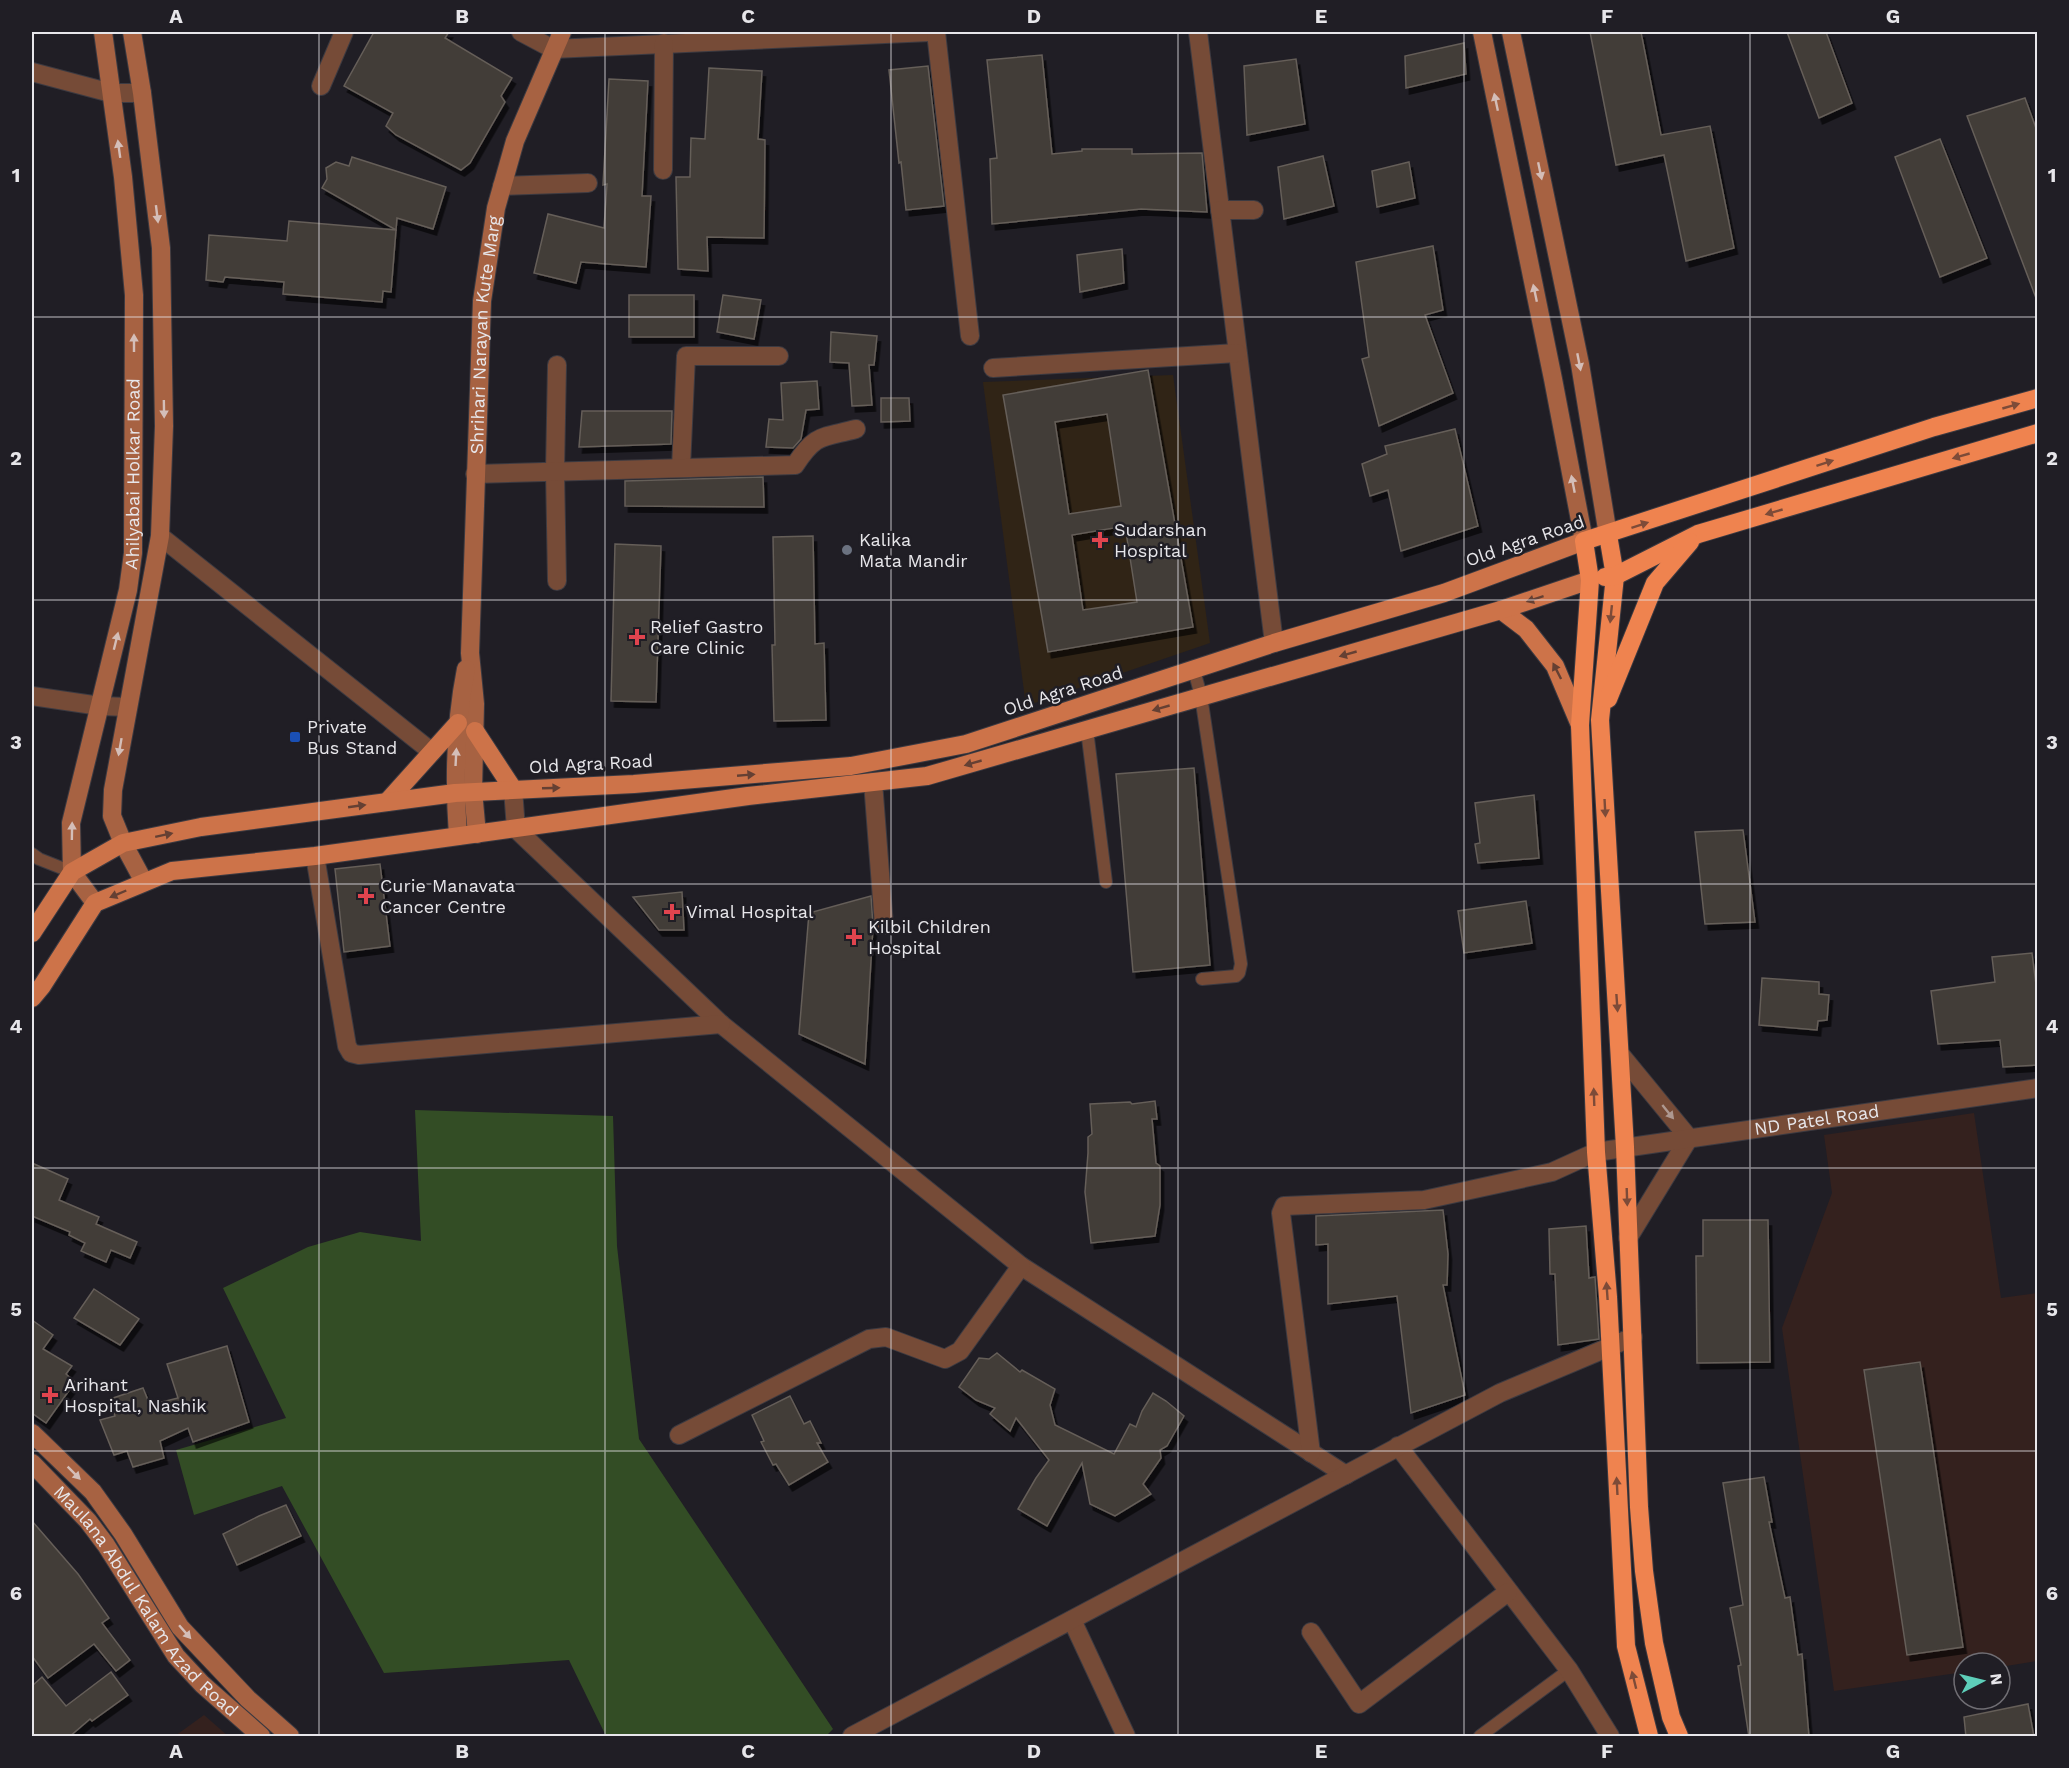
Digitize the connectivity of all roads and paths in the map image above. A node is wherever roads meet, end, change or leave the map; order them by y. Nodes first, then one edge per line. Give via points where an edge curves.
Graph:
1 (102, 32) edge
2 (132, 32) edge
3 (345, 32) edge
4 (521, 32) edge
5 (562, 32) edge
6 (930, 32) edge
7 (936, 32) edge
8 (1198, 32) edge
9 (1482, 32) edge
10 (1511, 32) edge
11 (664, 43) junction
12 (553, 48) junction
13 (32, 72) edge
14 (321, 86) dead end
15 (111, 93) junction
16 (142, 93) junction
17 (663, 170) dead end
18 (588, 183) dead end
19 (502, 186) junction
20 (1220, 210) junction
21 (1254, 210) dead end
22 (1224, 242) junction
23 (1240, 262) dead end
24 (970, 336) dead end
25 (1237, 353) junction
26 (779, 356) dead end
27 (557, 365) dead end
28 (993, 368) dead end
29 (2037, 398) edge
30 (856, 429) dead end
31 (2037, 433) edge
32 (681, 468) junction
33 (555, 471) junction
34 (475, 474) junction
35 (1698, 534) junction
36 (1608, 535) junction
37 (160, 536) junction
38 (1584, 542) junction
39 (1615, 576) junction
40 (1590, 580) junction
41 (557, 581) dead end
42 (1501, 610) junction
43 (1274, 643) junction
44 (470, 653) junction
45 (1194, 670) junction
46 (32, 696) edge
47 (1201, 696) junction
48 (100, 706) junction
49 (128, 707) junction
50 (1600, 720) junction
51 (458, 723) junction
52 (1580, 725) junction
53 (1087, 729) junction
54 (475, 731) junction
55 (432, 752) junction
56 (873, 782) junction
57 (513, 789) junction
58 (464, 792) junction
59 (387, 802) junction
60 (516, 829) junction
61 (477, 834) junction
62 (458, 836) junction
63 (123, 843) junction
64 (315, 856) junction
65 (35, 857) edge
66 (72, 872) junction
67 (144, 882) junction
68 (1106, 882) dead end
69 (95, 903) junction
70 (884, 925) dead end
71 (32, 933) edge
72 (1202, 979) dead end
73 (32, 998) edge
74 (721, 1024) junction
75 (1620, 1054) junction
76 (2037, 1088) edge
77 (1689, 1138) junction
78 (1625, 1147) junction
79 (1596, 1152) junction
80 (1628, 1238) junction
81 (1021, 1266) junction
82 (1633, 1337) junction
83 (1609, 1346) junction
84 (32, 1432) edge
85 (679, 1435) dead end
86 (1398, 1446) junction
87 (1311, 1453) junction
88 (32, 1463) edge
89 (1346, 1475) junction
90 (1508, 1592) junction
91 (1072, 1620) junction
92 (1311, 1632) dead end
93 (1569, 1670) junction
94 (248, 1699) junction
95 (235, 1713) junction
96 (261, 1737) edge
97 (290, 1737) edge
98 (852, 1737) edge
99 (1126, 1737) edge
100 (1480, 1737) edge
101 (1610, 1737) edge
102 (1649, 1737) edge
103 (1679, 1737) edge

1 - 15 main road, Ahilyabai Holkar Road
2 - 16 main road, Ahilyabai Holkar Road
3 - 14 street
4 - 12 street
5 - 12 main road, Shrihari Narayan Kute Marg
6 - 11 street
7 - 24 street
8 - 20 street
38 -> 9 main road
10 -> 36 main road via 1580,364
11 - 12 street
11 - 17 street
12 - 19 main road, Shrihari Narayan Kute Marg via 515,141
13 - 15 street
15 - 16 street
48 -> 15 main road, Ahilyabai Holkar Road via 133,553 134,295
16 -> 37 main road, Ahilyabai Holkar Road via 160,248 164,426
18 - 19 street
19 - 34 main road, Shrihari Narayan Kute Marg via 482,301
20 - 21 street
20 - 22 street
22 - 23 street
22 - 25 street
25 - 28 street
25 - 43 street
26 - 32 street via 686,356
27 - 33 street
36 -> 29 highway, Old Agra Road via 1934,427
30 - 32 street via 820,437 807,446 795,465
31 -> 35 highway
32 - 33 street
33 - 34 street
33 - 41 street
34 - 44 main road, Shrihari Narayan Kute Marg
35 - 39 highway
35 - 50 highway via 1655,582
36 - 38 highway, Old Agra Road
36 - 39 highway
37 - 49 main road, Ahilyabai Holkar Road
37 - 55 street
38 - 40 highway
38 - 43 main road, Old Agra Road via 1444,593
39 - 40 highway
39 -> 50 highway
40 -> 42 main road
40 - 52 highway
42 -> 47 main road
52 -> 42 main road via 1555,666 1527,629
43 - 45 main road, Old Agra Road
44 - 51 main road, Shrihari Narayan Kute Marg
44 - 54 main road, Shrihari Narayan Kute Marg
45 - 47 lane
57 -> 45 main road, Old Agra Road via 634,784 851,766 966,744
46 - 48 street
47 -> 53 main road
47 - 72 lane via 1241,963 1236,976
48 - 49 street
66 -> 48 main road, Ahilyabai Holkar Road via 71,823
49 -> 63 main road, Ahilyabai Holkar Road via 112,816
50 -> 75 highway
51 - 55 main road
58 -> 51 main road, Shrihari Narayan Kute Marg
79 -> 52 highway
53 -> 56 main road via 927,776
53 - 68 lane
54 - 57 main road
54 - 58 main road, Shrihari Narayan Kute Marg
55 - 59 main road
56 - 60 main road
56 - 70 street
57 - 58 main road, Old Agra Road
57 - 60 street
58 - 59 main road, Old Agra Road
58 - 61 main road, Shrihari Narayan Kute Marg
58 - 62 main road, Shrihari Narayan Kute Marg
63 -> 59 main road, Old Agra Road via 201,827
60 - 61 main road
60 - 74 street
61 - 62 main road
62 - 64 main road
63 - 66 main road, Old Agra Road
63 - 67 main road, Ahilyabai Holkar Road
64 - 67 main road via 172,871
64 - 74 street via 351,1053
65 - 66 lane
66 - 69 main road
66 - 71 main road
67 -> 69 main road
69 - 73 main road
74 - 81 street
75 -> 77 street
75 - 78 highway
76 - 77 street, ND Patel Road
77 - 78 street, ND Patel Road
77 - 80 street
78 - 79 street, ND Patel Road
78 -> 80 highway
83 -> 79 highway
79 - 87 street, ND Patel Road via 1552,1172 1424,1200 1284,1206
80 - 82 highway
81 - 85 street via 953,1357 945,1359 886,1337 869,1339
81 - 87 street
82 - 83 street
82 - 103 highway via 1644,1571 1654,1643
83 - 86 street via 1500,1393
102 -> 83 highway via 1626,1646
84 -> 94 main road via 93,1492 180,1627
86 - 89 street
86 - 90 street
87 - 89 street
88 - 95 main road, Maulana Abdul Kalam Azad Road via 106,1545 176,1656
89 - 91 street
90 - 92 street via 1359,1704
90 - 93 street
91 - 98 street
91 - 99 street
93 - 100 lane
93 - 101 street
94 - 95 main road
94 - 97 main road
95 - 96 main road, Maulana Abdul Kalam Azad Road

